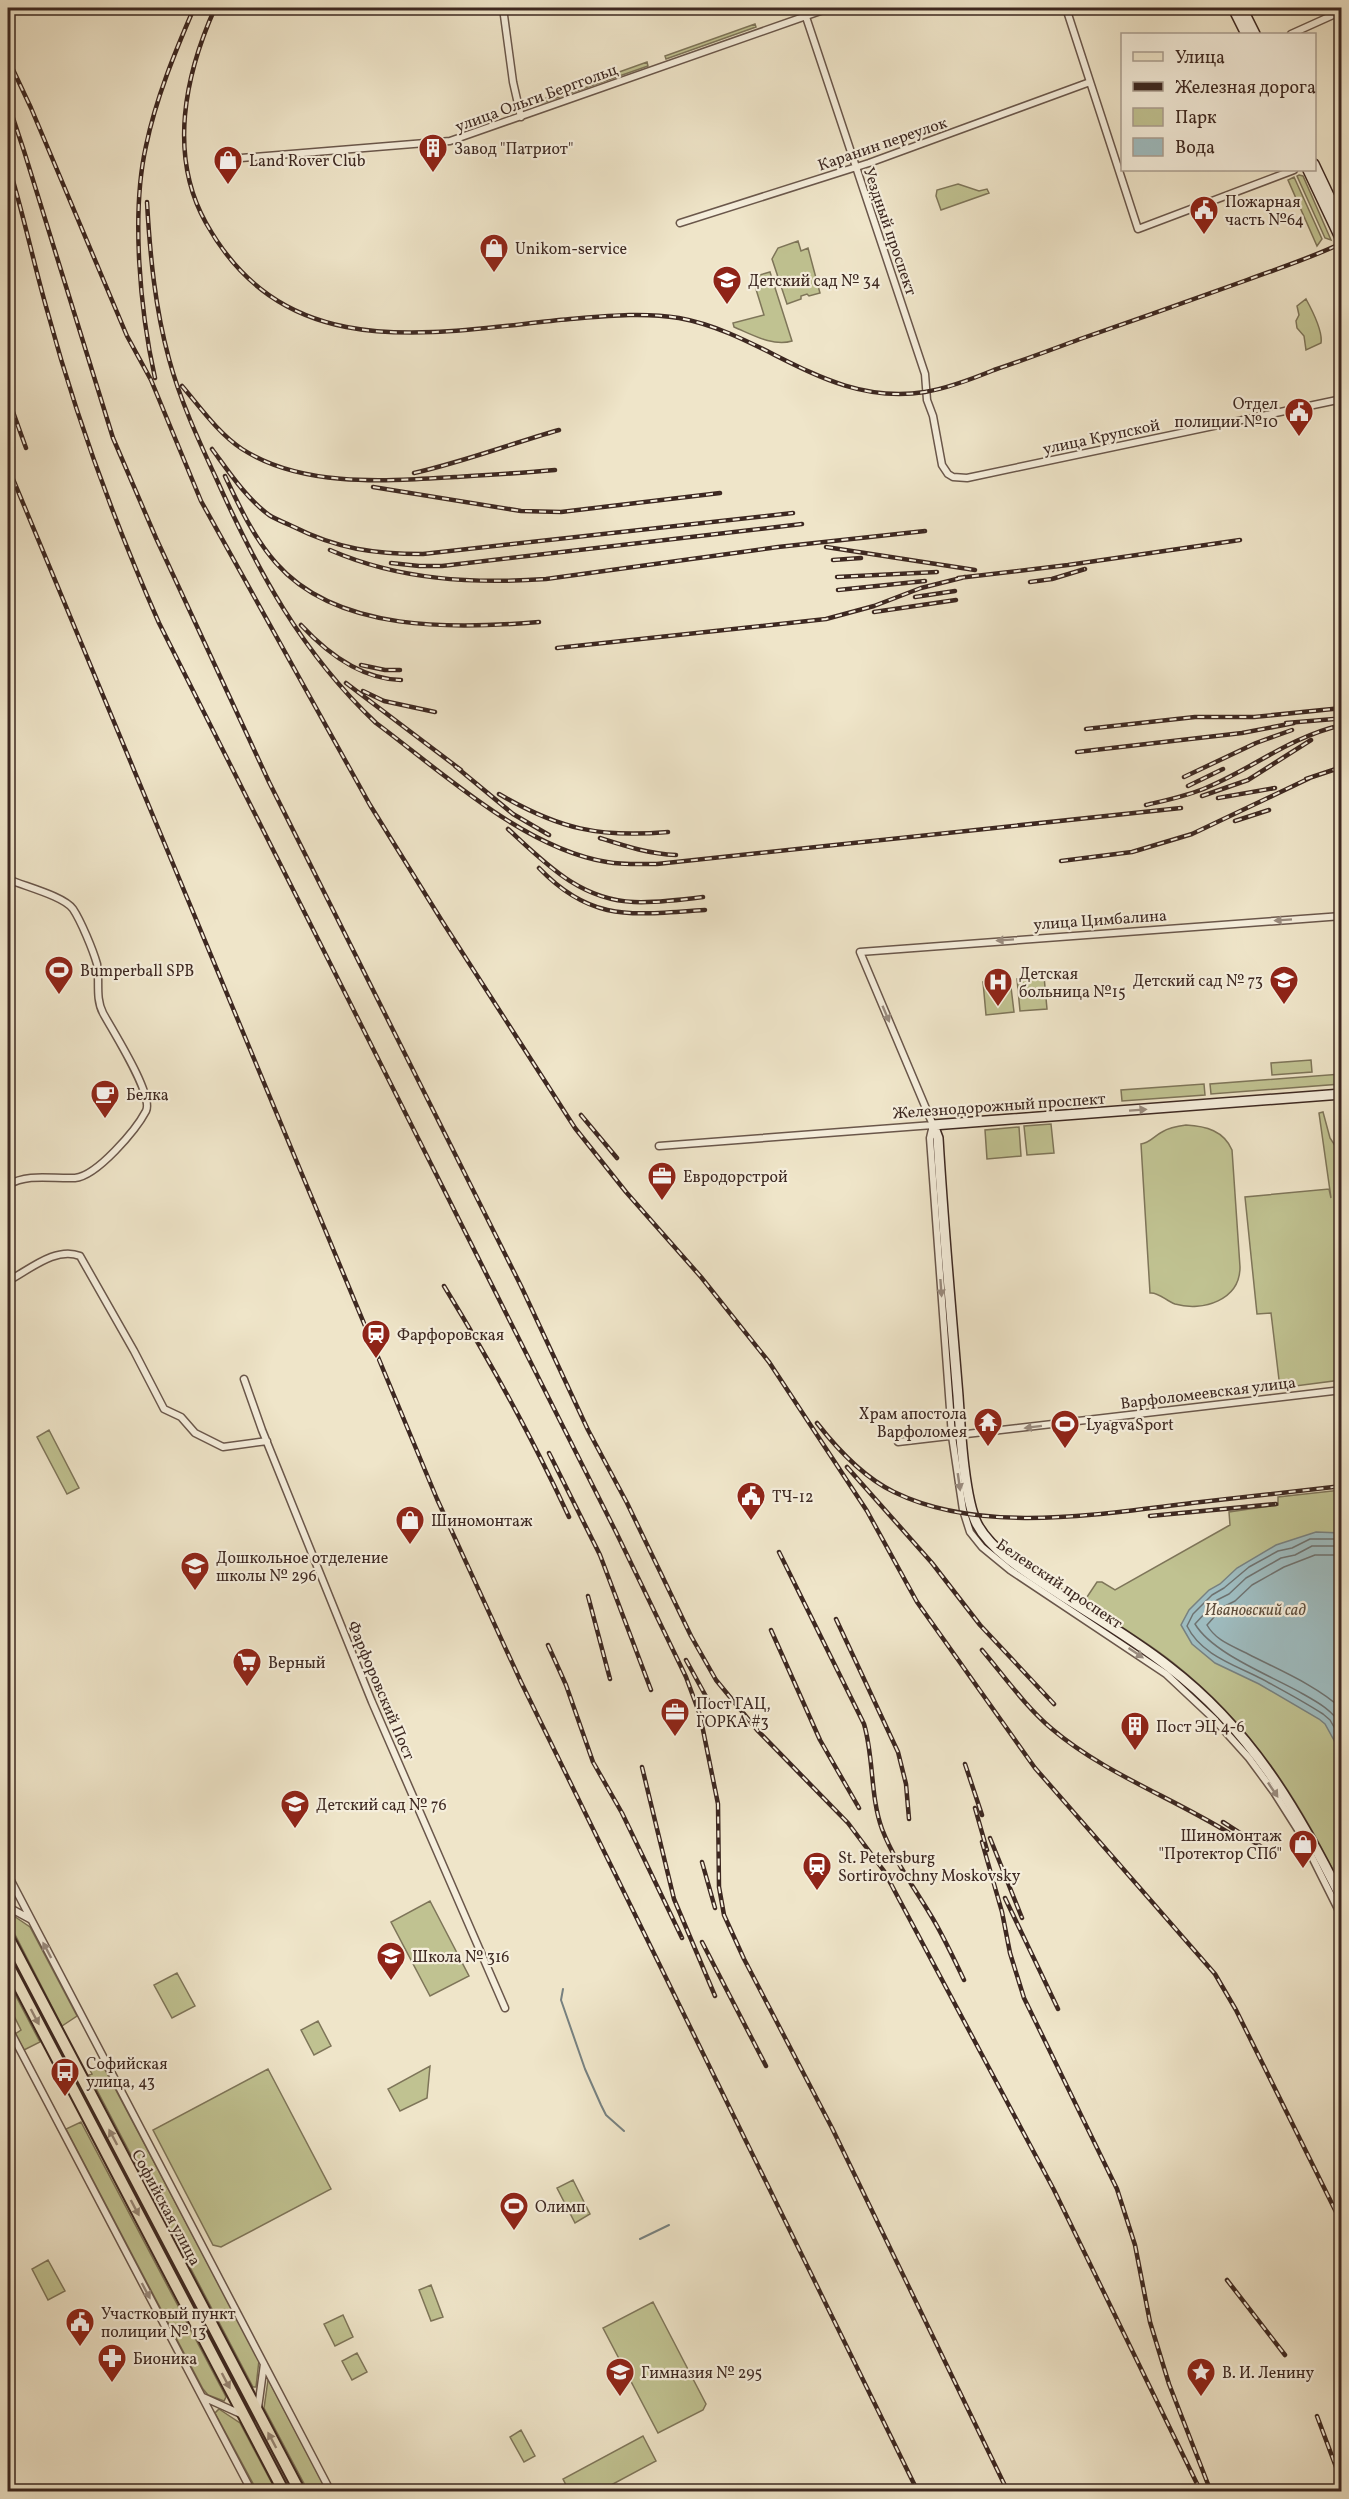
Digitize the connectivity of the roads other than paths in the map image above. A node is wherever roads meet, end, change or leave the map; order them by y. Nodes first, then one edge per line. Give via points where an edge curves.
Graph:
1 (503, 8) edge
2 (803, 8) edge
3 (829, 8) edge
4 (1066, 8) edge
5 (1233, 8) edge
6 (1242, 8) edge
7 (1341, 11) edge
8 (805, 16) junction
9 (1246, 33) edge
10 (1254, 33) edge
11 (1293, 33) edge
12 (1090, 82) junction
13 (521, 117) junction
14 (241, 158) dead end
15 (856, 167) junction
16 (1316, 169) edge
17 (1291, 171) edge
18 (1308, 171) edge
19 (681, 223) dead end
20 (1341, 223) edge
21 (1341, 242) edge
22 (1341, 399) edge
23 (942, 465) joint
24 (8, 879) edge
25 (1341, 916) edge
26 (860, 952) joint
27 (1341, 1094) edge
28 (933, 1125) junction
29 (659, 1146) dead end
30 (8, 1185) edge
31 (8, 1281) edge
32 (244, 1378) dead end
33 (1341, 1390) edge
34 (957, 1435) junction
35 (267, 1441) junction
36 (898, 1442) dead end
37 (8, 1875) edge
38 (1341, 1899) edge
39 (8, 1907) edge
40 (1341, 1917) edge
41 (31, 1919) junction
42 (8, 1937) edge
43 (8, 1965) edge
44 (506, 2008) dead end
45 (8, 2027) edge
46 (265, 2363) junction
47 (202, 2397) junction
48 (257, 2411) junction
49 (244, 2415) junction
50 (291, 2476) junction
51 (282, 2487) edge
52 (252, 2492) edge
53 (300, 2492) edge
54 (331, 2492) edge

1 - 13 street
2 - 8 street, Уездный проспект
3 - 8 street, улица Ольги Берггольц
4 - 12 street
5 - 9 street
6 - 10 street
7 - 11 street
8 - 13 street, улица Ольги Берггольц
8 - 15 street, Уездный проспект
12 - 15 street, Каранин переулок
12 - 17 street via 1138,229
13 - 14 street, улица Ольги Берггольц via 438,144
15 - 19 street, Каранин переулок
15 - 23 street, Уездный проспект via 925,374
16 - 20 street
18 - 21 street
22 - 23 street, улица Крупской via 967,478 953,477
24 - 30 street via 60,899 73,909 96,963 98,1005 144,1088 148,1105 117,1148 94,1171 76,1178 21,1179
25 -> 26 street, улица Цимбалина
26 -> 28 street, Белевский проспект
28 -> 27 street, Железнодорожный проспект
28 - 29 street, Железнодорожный проспект
28 - 34 street, Белевский проспект via 938,1138
31 - 35 street via 57,1254 70,1252 80,1256 164,1409 182,1417 195,1433 223,1447
32 - 35 street, Фарфоровский Пост
33 -> 34 street, Варфоломеевская улица
34 - 36 street, Варфоломеевская улица
34 - 38 street, Белевский проспект via 972,1514 985,1536 1032,1576 1171,1668 1220,1713 1282,1790
34 -> 40 street, Белевский проспект via 963,1510 973,1537 1011,1570 1166,1674 1214,1719 1274,1792 1300,1833
35 - 44 street, Фарфоровский Пост via 372,1702
37 - 41 street
39 - 41 street
46 -> 41 street
48 -> 42 main road, Софийская улица
43 -> 49 main road, Софийская улица
45 -> 47 street
46 - 48 street
46 - 54 street
47 - 49 street
47 - 52 street
50 -> 48 main road, Софийская улица
49 - 51 main road, Софийская улица
50 - 51 main road
50 - 53 main road, Софийская улица

